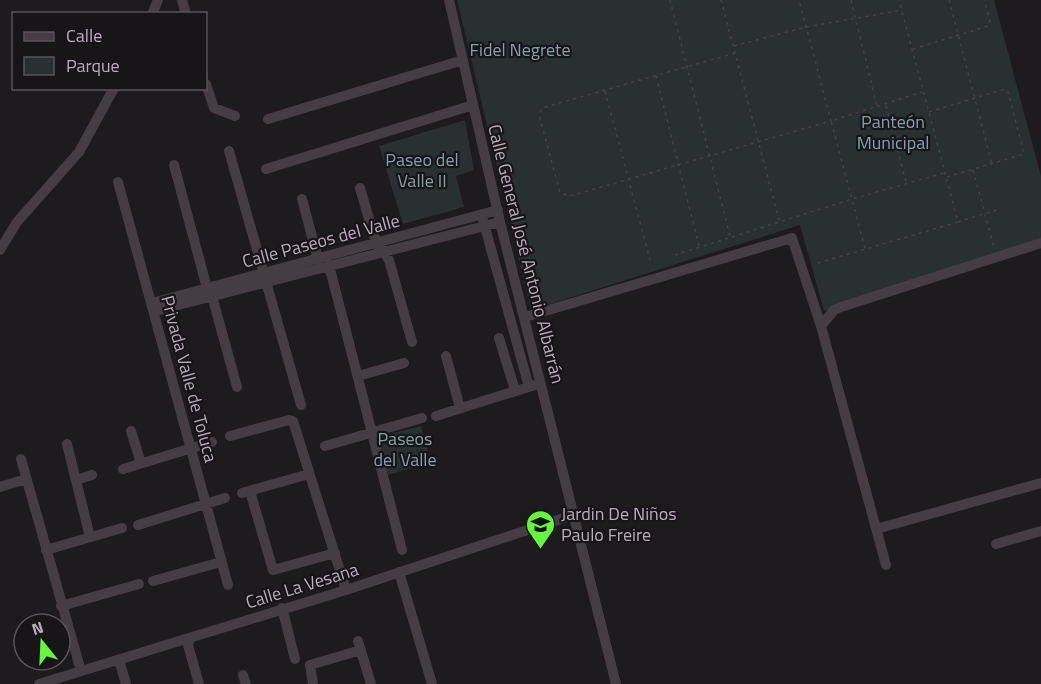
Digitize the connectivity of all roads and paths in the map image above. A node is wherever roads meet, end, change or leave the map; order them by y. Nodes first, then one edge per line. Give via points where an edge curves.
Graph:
1 (450, 0) edge
2 (670, 0) edge
3 (722, 0) edge
4 (799, 0) edge
5 (851, 0) edge
6 (899, 0) edge
7 (949, 0) edge
8 (984, 0) edge
9 (902, 10) junction
10 (856, 18) junction
11 (806, 27) junction
12 (958, 36) junction
13 (733, 46) junction
14 (913, 49) junction
15 (735, 53) junction
16 (463, 60) junction
17 (687, 67) junction
18 (656, 75) junction
19 (207, 88) edge
20 (113, 90) edge
21 (604, 90) junction
22 (922, 92) junction
23 (975, 99) junction
24 (886, 104) junction
25 (473, 105) junction
26 (878, 106) junction
27 (928, 112) junction
28 (235, 116) dead end
29 (268, 119) dead end
30 (831, 121) junction
31 (758, 143) junction
32 (229, 151) dead end
33 (710, 157) junction
34 (992, 164) junction
35 (174, 165) dead end
36 (677, 166) junction
37 (266, 169) dead end
38 (973, 170) junction
39 (944, 172) junction
40 (945, 177) junction
41 (629, 179) junction
42 (118, 182) dead end
43 (907, 183) junction
44 (360, 189) dead end
45 (302, 199) dead end
46 (852, 199) junction
47 (1000, 209) dead end
48 (498, 210) junction
49 (481, 214) junction
50 (984, 214) junction
51 (780, 221) junction
52 (500, 222) junction
53 (958, 222) junction
54 (484, 226) junction
55 (730, 237) junction
56 (1041, 243) edge
57 (381, 246) junction
58 (699, 247) junction
59 (865, 248) junction
60 (994, 248) dead end
61 (0, 250) edge
62 (675, 255) dead end
63 (318, 258) junction
64 (650, 260) dead end
65 (818, 263) dead end
66 (329, 265) junction
67 (265, 278) junction
68 (210, 292) junction
69 (153, 307) junction
70 (525, 317) junction
71 (821, 326) junction
72 (500, 338) dead end
73 (412, 342) dead end
74 (446, 356) dead end
75 (404, 363) dead end
76 (358, 376) junction
77 (541, 384) junction
78 (237, 387) dead end
79 (529, 387) junction
80 (515, 390) junction
81 (301, 405) dead end
82 (460, 408) junction
83 (436, 416) dead end
84 (422, 418) dead end
85 (131, 431) dead end
86 (372, 433) junction
87 (230, 436) dead end
88 (212, 442) dead end
89 (67, 444) dead end
90 (325, 446) dead end
91 (191, 448) junction
92 (21, 459) dead end
93 (141, 463) junction
94 (123, 469) dead end
95 (309, 474) junction
96 (92, 475) dead end
97 (26, 479) junction
98 (76, 480) junction
99 (1041, 483) edge
100 (0, 487) edge
101 (225, 498) dead end
102 (205, 505) junction
103 (573, 515) junction
104 (138, 525) dead end
105 (122, 528) dead end
106 (876, 529) junction
107 (1041, 531) edge
108 (90, 537) junction
109 (996, 544) dead end
110 (46, 550) junction
111 (402, 550) dead end
112 (334, 553) junction
113 (221, 561) junction
114 (886, 565) dead end
115 (399, 572) junction
116 (153, 581) dead end
117 (139, 584) dead end
118 (228, 585) dead end
119 (346, 590) junction
120 (61, 606) junction
121 (282, 608) junction
122 (190, 638) junction
123 (295, 659) dead end
124 (119, 660) junction
125 (81, 671) junction
126 (39, 684) edge
127 (126, 684) edge
128 (199, 684) edge
129 (313, 684) edge
130 (371, 684) edge
131 (432, 684) edge
132 (616, 684) edge

1 - 16 street, Calle General José Antonio Albarrán
2 - 17 path
3 - 13 path
4 - 11 path
5 - 10 path
6 - 9 path
7 - 12 path
8 - 12 path via 988,26
9 - 10 path
9 - 14 path
10 - 11 path
10 - 26 path
11 - 13 path
11 - 30 path
12 - 14 path
12 - 23 path
13 - 15 path
14 - 22 path
15 - 17 path
15 - 31 path
16 - 25 street, Calle General José Antonio Albarrán
16 - 29 street
17 - 18 path
17 - 33 path
18 - 21 path
18 - 36 path
19 - 28 street via 214,108
20 - 61 street via 80,152 17,222
21 - 41 path
21 - 41 path via 546,106 538,112 559,189 562,196 570,196
22 - 24 path
22 - 27 path
23 - 27 path
23 - 34 path
23 - 34 path via 1008,90 1024,149 1023,155
24 - 26 path
24 - 43 path
25 - 37 street
25 - 48 street, Calle General José Antonio Albarrán
26 - 30 path
27 - 39 path
30 - 31 path
30 - 46 path
31 - 33 path
31 - 51 path
32 - 67 street
33 - 36 path
33 - 55 path
34 - 38 path
35 - 68 street
36 - 41 path
36 - 58 path
38 - 40 path
38 - 50 path
39 - 40 path
39 - 43 path
40 - 53 path
41 - 64 path
42 - 69 street, Privada Valle de Toluca
43 - 46 path
44 - 57 street
45 - 63 street
46 - 51 path
46 - 59 path
47 - 50 path
48 - 49 street, Calle Paseos del Valle
48 - 52 street, Calle General José Antonio Albarrán
49 - 54 street
49 - 57 street, Calle Paseos del Valle
50 - 53 path
50 - 60 path
51 - 55 path
52 - 54 street, Calle Paseos del Valle
52 - 70 street, Calle General José Antonio Albarrán
53 - 59 path
54 - 57 street, Calle Paseos del Valle
54 - 79 street
55 - 58 path
56 - 71 street via 841,307
57 - 63 street, Calle Paseos del Valle
57 - 66 street, Calle Paseos del Valle
57 - 73 street
58 - 62 path
59 - 65 path
63 - 67 street, Calle Paseos del Valle
66 - 67 street, Calle Paseos del Valle
66 - 76 street
67 - 68 street, Calle Paseos del Valle
67 - 81 street
68 - 69 street, Calle Paseos del Valle
68 - 78 street
69 - 91 street, Privada Valle de Toluca
70 - 71 street via 790,237 796,245
70 - 77 street, Calle General José Antonio Albarrán
71 - 106 street
72 - 80 street
74 - 82 street
75 - 76 street
76 - 86 street
77 - 79 street
77 - 103 street, Calle General José Antonio Albarrán
79 - 80 street
80 - 82 street
82 - 83 street
84 - 86 street
85 - 93 street
86 - 90 street
86 - 111 street
87 - 95 street via 291,420
88 - 91 street
89 - 98 street
91 - 93 street
91 - 102 street, Privada Valle de Toluca
92 - 97 street
93 - 94 street
95 - 112 street
95 - 112 street via 246,492 273,570
96 - 98 street
97 - 100 street
97 - 110 street
98 - 108 street
99 - 106 street
101 - 102 street
102 - 104 street
102 - 113 street, Privada Valle de Toluca
103 - 115 street, Calle La Vesana
103 - 132 street, Calle General José Antonio Albarrán
105 - 108 street
106 - 114 street
107 - 109 street
108 - 110 street
110 - 120 street
112 - 119 street
113 - 116 street
113 - 118 street, Privada Valle de Toluca
115 - 119 street, Calle La Vesana
115 - 131 street
117 - 120 street
119 - 121 street, Calle La Vesana
120 - 125 street
121 - 122 street, Calle La Vesana
121 - 123 street
122 - 124 street, Calle La Vesana
122 - 128 street via 188,645
124 - 125 street, Calle La Vesana
124 - 127 street
125 - 126 street, Calle La Vesana
129 - 130 street via 309,667 360,646

